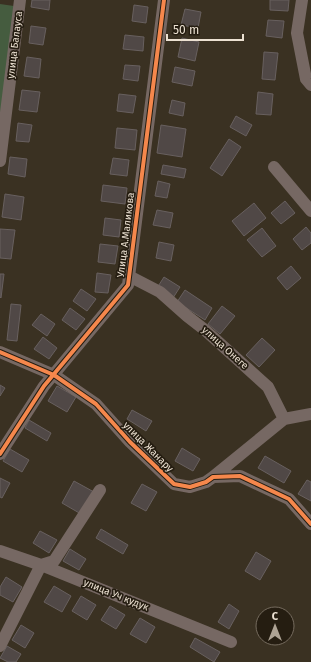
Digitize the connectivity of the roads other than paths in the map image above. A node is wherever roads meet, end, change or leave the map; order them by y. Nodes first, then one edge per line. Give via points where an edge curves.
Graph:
1 (20, 0) edge
2 (164, 0) edge
3 (302, 0) edge
4 (311, 85) edge
5 (0, 160) edge
6 (274, 167) dead end
7 (311, 211) edge
8 (129, 276) junction
9 (0, 352) edge
10 (54, 375) junction
11 (311, 414) edge
12 (284, 419) junction
13 (0, 454) edge
14 (213, 477) junction
15 (100, 490) dead end
16 (311, 524) edge
17 (0, 551) edge
18 (41, 565) junction
19 (231, 642) dead end
20 (0, 646) edge

1 - 5 street, улица Балауса
2 - 8 street, Улица А.Маликова
3 - 4 street via 297,33 306,79
6 - 7 street
8 - 10 street, Улица А.Маликова via 128,285
8 - 12 street, улица Онеге via 160,292 268,387
9 - 10 street, улица Жанару
10 - 13 street, Улица А.Маликова via 44,386
10 - 14 street, улица Жанару via 96,404 130,442 174,484 190,487
11 - 12 street
12 - 14 street
14 - 16 street, улица Жанару via 240,476 289,499
15 - 18 street via 54,561
17 - 18 street, улица Уч кудук
18 - 19 street, улица Уч кудук
18 - 20 street

